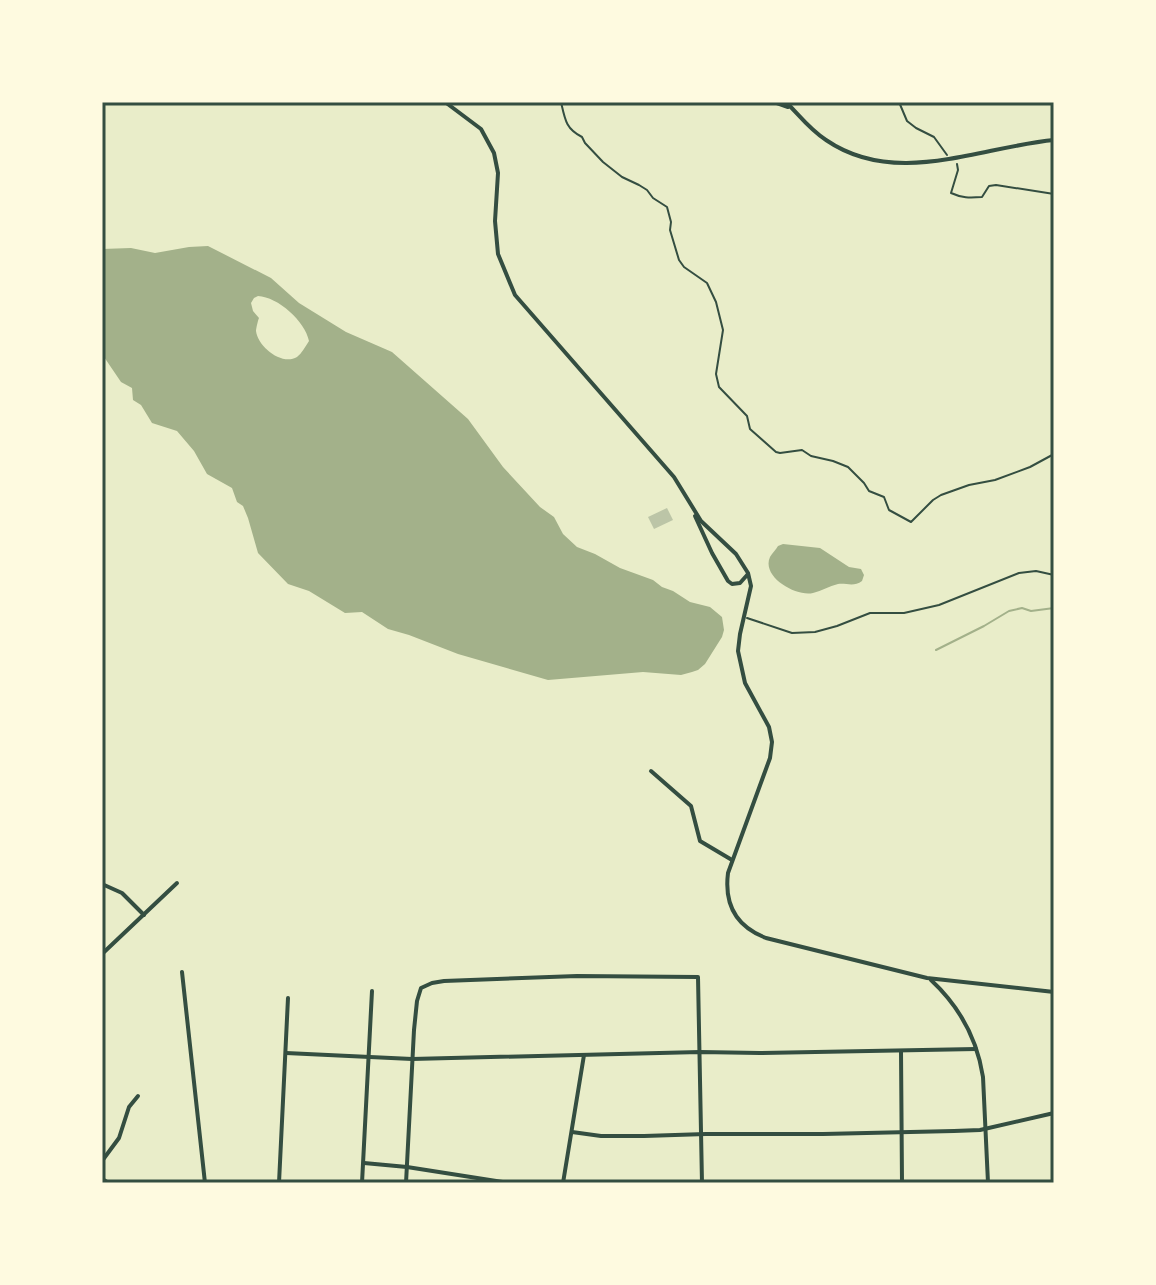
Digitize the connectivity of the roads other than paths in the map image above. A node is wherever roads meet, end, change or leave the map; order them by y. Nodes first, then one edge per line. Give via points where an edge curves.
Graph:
1 (445, 102) edge
2 (774, 102) edge
3 (786, 102) edge
4 (799, 116) junction
5 (1054, 140) edge
6 (691, 506) junction
7 (748, 573) junction
8 (1054, 575) edge
9 (747, 618) dead end
10 (651, 771) dead end
11 (732, 860) junction
12 (177, 883) dead end
13 (102, 884) edge
14 (144, 915) junction
15 (102, 954) edge
16 (182, 972) dead end
17 (930, 978) junction
18 (372, 991) dead end
19 (1054, 992) edge
20 (288, 998) dead end
21 (976, 1049) junction
22 (901, 1051) junction
23 (700, 1052) junction
24 (286, 1053) junction
25 (584, 1055) junction
26 (370, 1057) junction
27 (412, 1059) junction
28 (138, 1096) dead end
29 (1054, 1113) edge
30 (985, 1128) junction
31 (902, 1131) junction
32 (572, 1132) junction
33 (701, 1134) junction
34 (102, 1161) edge
35 (364, 1163) junction
36 (407, 1167) junction
37 (205, 1183) edge
38 (279, 1183) edge
39 (362, 1183) edge
40 (406, 1183) edge
41 (509, 1183) edge
42 (563, 1183) edge
43 (702, 1183) edge
44 (902, 1183) edge
45 (988, 1183) edge

1 - 6 street via 485,133 494,153 498,254 515,295 674,477
2 - 4 street
3 - 4 street
4 - 5 street via 837,147 871,160 907,164
6 - 7 street
6 - 7 street via 728,581 740,583
7 - 11 street via 751,586 738,651 744,680 767,721 772,745
8 - 9 lane via 1019,573 944,604 904,613 870,613 815,632 792,633
10 - 11 street via 691,806 700,841
11 - 17 street via 730,903 755,934
12 - 14 street
13 - 14 street via 122,893
14 - 15 street
16 - 37 street
17 - 19 street
17 - 21 street via 965,1020
18 - 26 street
20 - 24 street
21 - 22 street
21 - 30 street
22 - 23 street
22 - 31 street
23 - 25 street
23 - 27 street via 698,977 529,977 434,982 421,988
23 - 33 street
24 - 26 street
24 - 38 street
25 - 27 street
25 - 32 street
26 - 27 street
26 - 35 street
27 - 36 street
28 - 34 street
29 - 30 street
30 - 31 street
30 - 45 street
31 - 33 street
31 - 44 street
32 - 33 street
32 - 42 street
33 - 43 street
35 - 36 street
35 - 39 street
36 - 40 street
36 - 41 street

